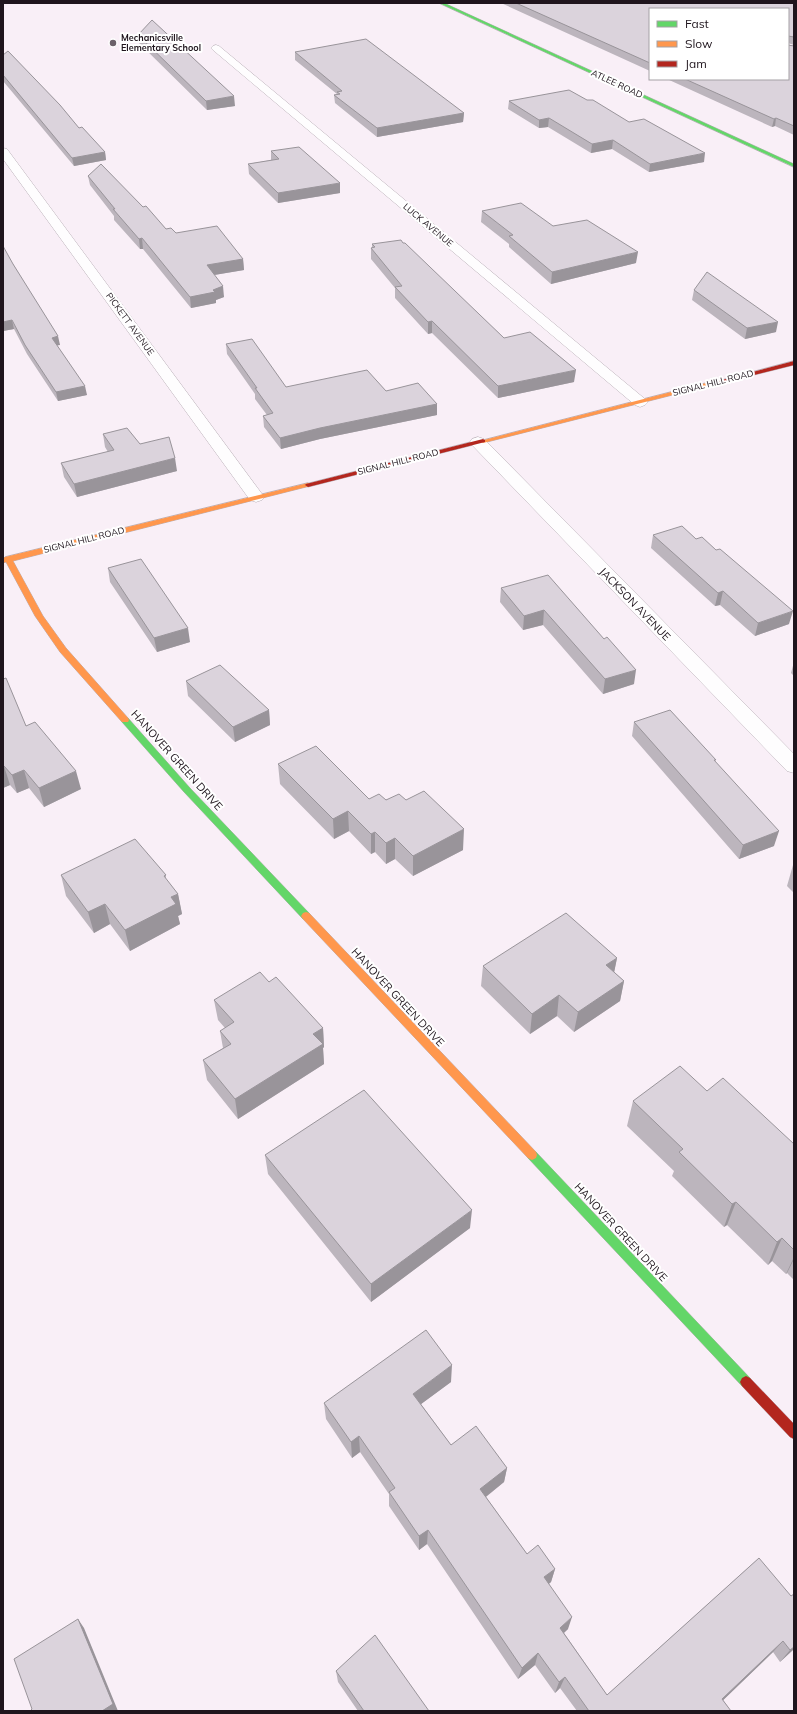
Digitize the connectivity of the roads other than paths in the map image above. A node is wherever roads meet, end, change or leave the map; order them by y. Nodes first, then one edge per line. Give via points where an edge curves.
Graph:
1 (441, 3) edge
2 (216, 48) dead end
3 (3, 151) edge
4 (794, 166) edge
5 (794, 363) edge
6 (640, 402) junction
7 (478, 442) junction
8 (256, 497) junction
9 (6, 560) edge
10 (794, 766) edge
11 (794, 1432) edge

1 - 4 street, ATLEE ROAD
2 - 6 street, LUCK AVENUE
3 - 8 street, PICKETT AVENUE
5 - 6 street, SIGNAL HILL ROAD
6 - 7 street, SIGNAL HILL ROAD
7 - 8 street, SIGNAL HILL ROAD
7 - 10 street, JACKSON AVENUE
8 - 9 street, SIGNAL HILL ROAD
9 - 11 street, HANOVER GREEN DRIVE via 38,616 63,650 186,790

